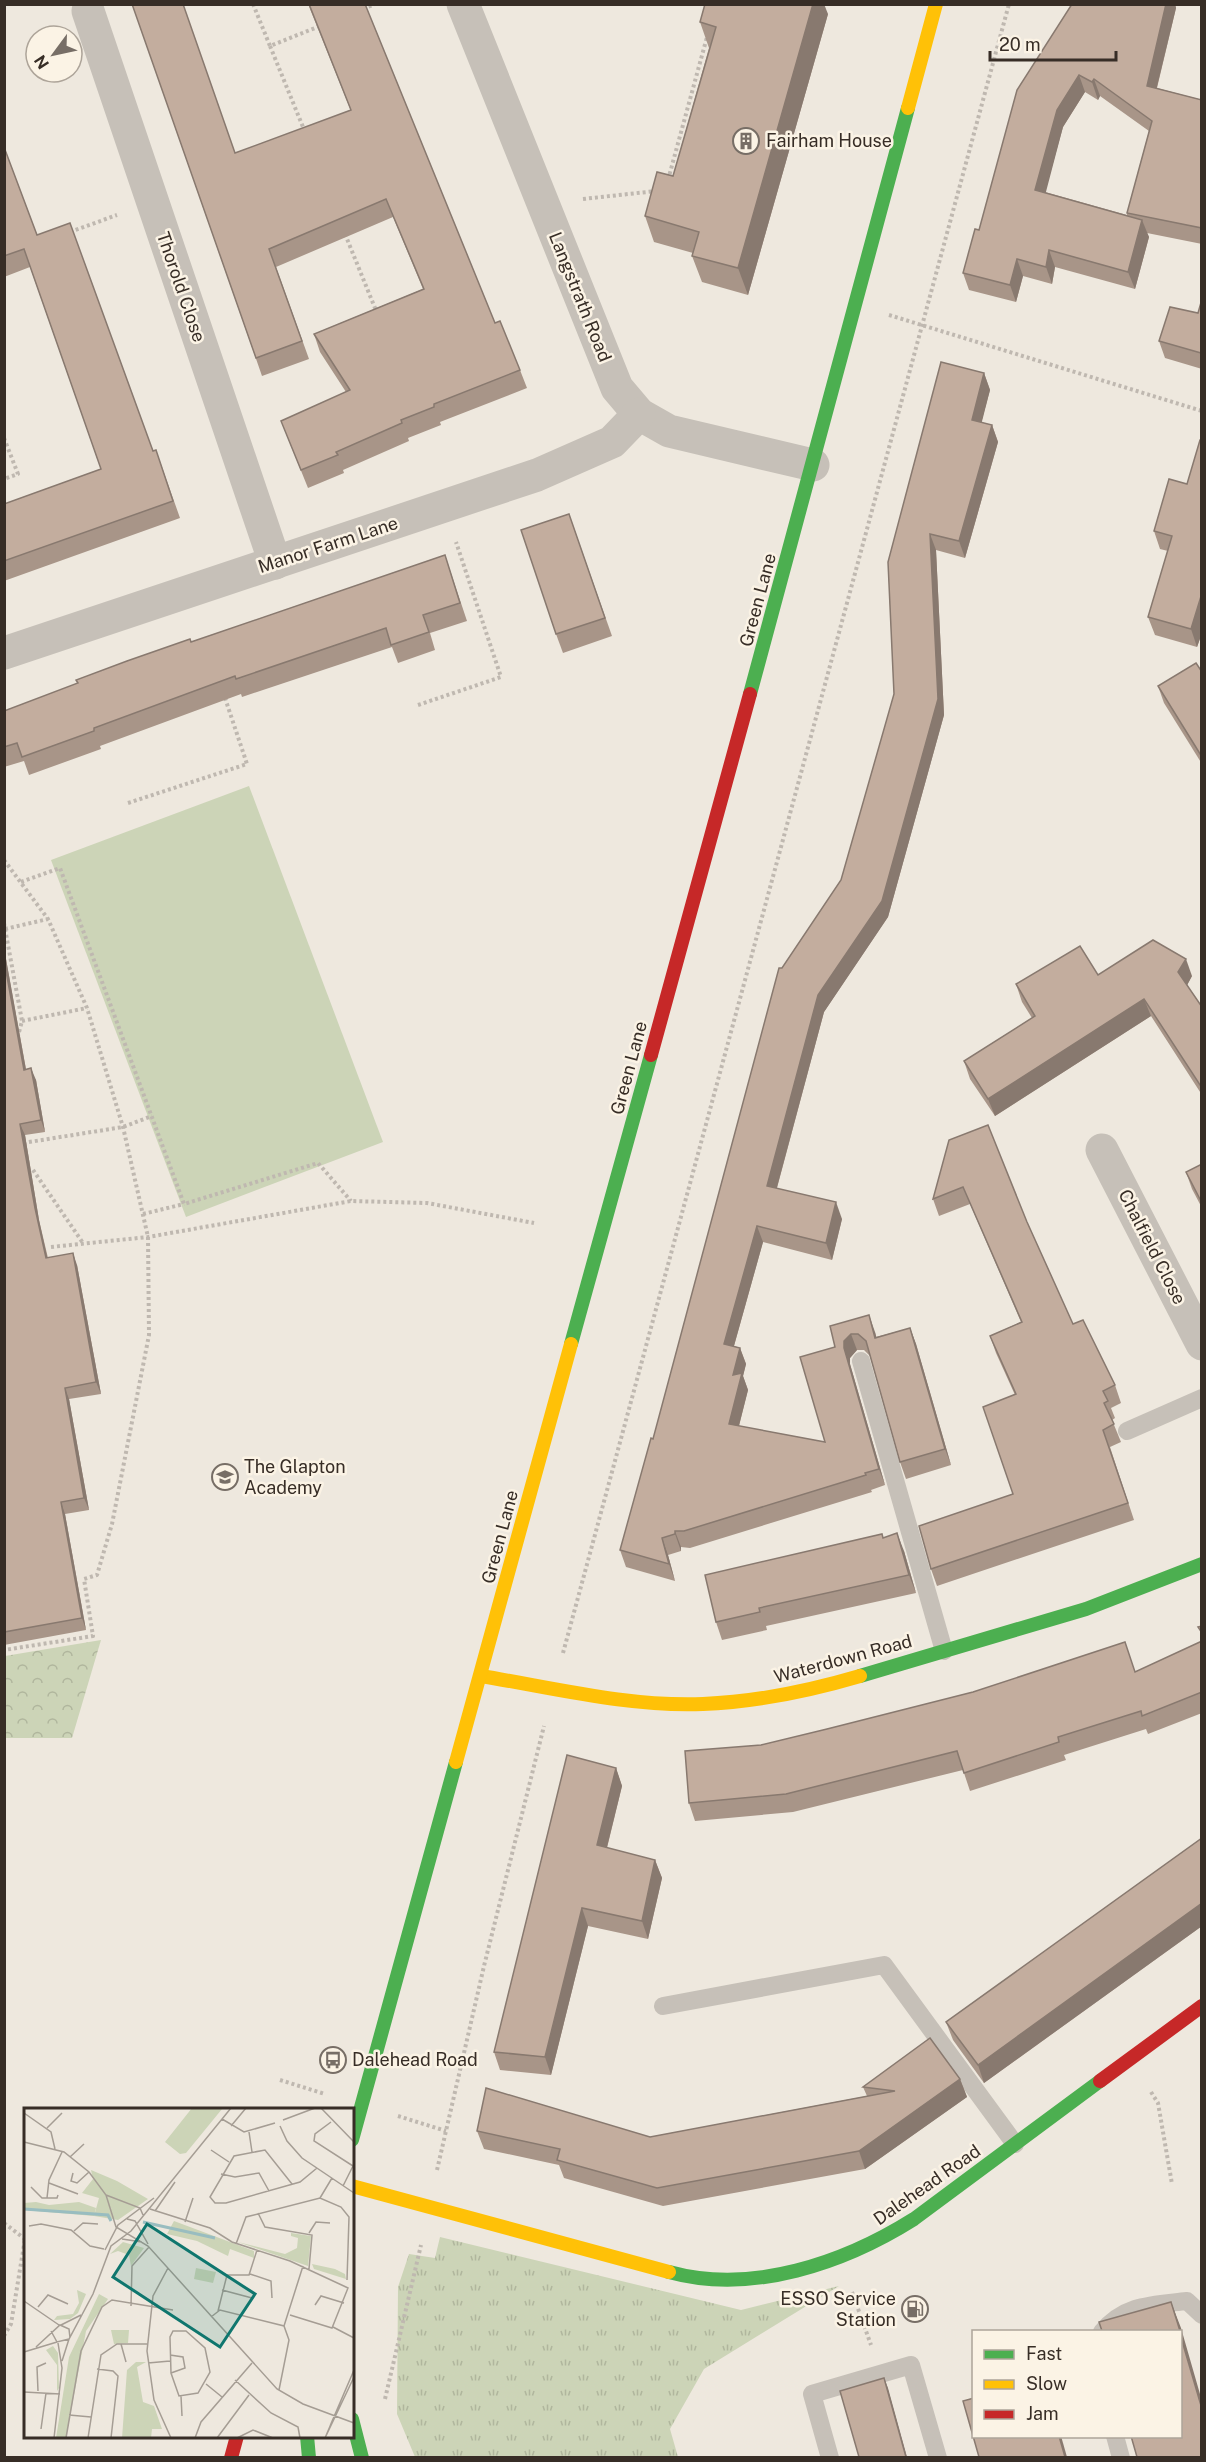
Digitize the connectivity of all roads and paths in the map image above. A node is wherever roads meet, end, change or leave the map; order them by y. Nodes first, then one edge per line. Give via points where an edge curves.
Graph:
1 (254, 4) edge
2 (375, 4) edge
3 (463, 4) edge
4 (916, 4) edge
5 (1009, 4) edge
6 (936, 7) edge
7 (87, 11) dead end
8 (354, 13) edge
9 (322, 25) edge
10 (710, 26) edge
11 (270, 46) junction
12 (306, 135) edge
13 (152, 202) junction
14 (542, 203) junction
15 (342, 224) edge
16 (68, 232) edge
17 (854, 305) junction
18 (377, 313) edge
19 (922, 325) junction
20 (1202, 411) edge
21 (639, 414) junction
22 (4, 438) edge
23 (813, 465) junction
24 (4, 479) edge
25 (444, 507) junction
26 (274, 563) junction
27 (4, 653) edge
28 (222, 688) edge
29 (418, 705) dead end
30 (129, 803) dead end
31 (6, 863) edge
32 (21, 882) junction
33 (48, 919) junction
34 (5, 926) edge
35 (87, 1008) junction
36 (22, 1021) junction
37 (17, 1041) edge
38 (152, 1116) junction
39 (123, 1127) junction
40 (16, 1144) edge
41 (1102, 1150) dead end
42 (33, 1170) dead end
43 (351, 1201) junction
44 (184, 1204) junction
45 (143, 1214) junction
46 (534, 1223) dead end
47 (148, 1237) junction
48 (83, 1244) junction
49 (51, 1247) dead end
50 (1202, 1344) edge
51 (861, 1362) dead end
52 (1202, 1398) edge
53 (1127, 1431) dead end
54 (1202, 1564) edge
55 (4, 1650) edge
56 (944, 1651) junction
57 (561, 1659) dead end
58 (481, 1676) junction
59 (544, 1723) dead end
60 (663, 2006) dead end
61 (1202, 2006) edge
62 (1129, 2060) junction
63 (354, 2133) edge
64 (1015, 2144) junction
65 (436, 2174) dead end
66 (1173, 2184) dead end
67 (354, 2187) edge
68 (4, 2223) edge
69 (24, 2238) edge
70 (422, 2238) dead end
71 (24, 2245) edge
72 (840, 2258) junction
73 (1202, 2315) edge
74 (1103, 2330) edge
75 (4, 2336) edge
76 (881, 2374) junction
77 (385, 2400) dead end
78 (354, 2427) edge
79 (236, 2438) edge
80 (307, 2438) edge
81 (1116, 2438) edge
82 (231, 2457) edge
83 (309, 2457) edge
84 (362, 2457) edge
85 (830, 2457) edge
86 (938, 2457) edge
87 (1121, 2457) edge

1 - 11 path
2 - 8 path
3 - 14 street, Langstrath Road
4 - 6 lane
5 - 19 path
6 - 17 street, Green Lane
7 - 13 street, Thorold Close
9 - 11 path
10 - 14 path via 666,190
11 - 12 path
13 - 16 path
13 - 26 street, Thorold Close
14 - 21 street, Langstrath Road via 617,388
15 - 18 path
17 - 19 path
17 - 23 street, Green Lane
19 - 20 path
19 - 57 path
21 - 23 street, Langstrath Road via 669,431
21 - 25 street, Manor Farm Lane via 612,442 537,475
22 - 24 path via 18,474
23 - 58 street, Green Lane
25 - 26 street, Manor Farm Lane
25 - 29 path via 501,677
26 - 27 street, Manor Farm Lane
28 - 30 path via 247,764
31 - 32 path
32 - 33 path
32 - 38 path via 60,868
33 - 34 path
33 - 35 path
34 - 36 path
35 - 36 path
35 - 39 path
36 - 37 path
38 - 39 path
38 - 44 path
39 - 40 path
39 - 45 path
41 - 50 street, Chalfield Close
42 - 48 path
43 - 44 path via 318,1163
43 - 46 path via 427,1203
43 - 47 path
44 - 45 path
45 - 47 path
47 - 48 path
47 - 55 path via 149,1335 112,1524 97,1575 84,1579 93,1636
48 - 49 path
51 - 56 lane
52 - 53 lane
54 - 56 street, Waterdown Road via 1086,1609
56 - 58 street, Waterdown Road via 783,1694 702,1704 623,1700
58 - 63 street, Green Lane
59 - 65 path
60 - 64 lane via 884,1965
61 - 62 street, Dalehead Road
62 - 64 street, Dalehead Road
62 - 66 path via 1158,2103
64 - 72 street, Dalehead Road via 904,2225
67 - 72 street, Dalehead Road via 691,2278 754,2278
68 - 69 path
70 - 77 path
71 - 75 path via 11,2324
72 - 76 path
73 - 74 lane via 1187,2301 1141,2307 1114,2318
76 - 85 lane via 812,2394
76 - 86 lane via 911,2365
78 - 84 street
79 - 82 street
80 - 83 street
81 - 87 lane

